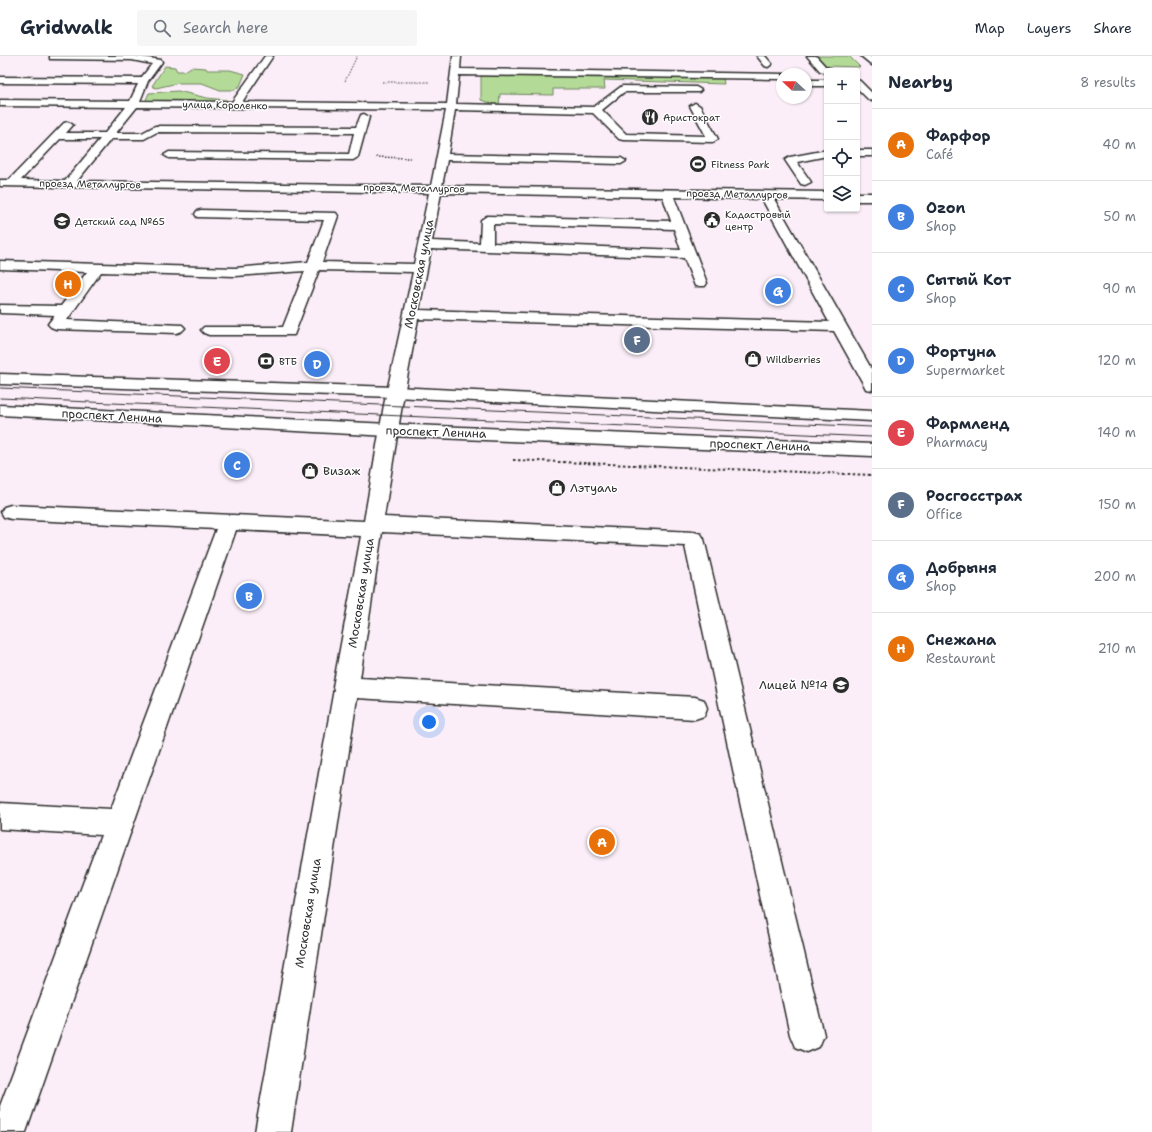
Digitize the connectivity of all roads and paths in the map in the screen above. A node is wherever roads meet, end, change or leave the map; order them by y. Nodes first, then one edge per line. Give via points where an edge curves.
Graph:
1 (55, 56) edge
2 (269, 56) edge
3 (358, 56) edge
4 (457, 56) edge
5 (761, 56) edge
6 (811, 56) edge
7 (865, 56) edge
8 (133, 57) edge
9 (524, 62) dead end
10 (872, 62) edge
11 (768, 64) dead end
12 (824, 69) edge
13 (455, 72) junction
14 (524, 73) junction
15 (750, 76) junction
16 (776, 76) edge
17 (812, 76) edge
18 (824, 76) edge
19 (0, 80) edge
20 (860, 80) edge
21 (144, 81) junction
22 (345, 81) dead end
23 (382, 82) dead end
24 (429, 82) dead end
25 (776, 83) edge
26 (812, 83) edge
27 (824, 83) edge
28 (696, 90) dead end
29 (872, 98) edge
30 (0, 103) edge
31 (134, 104) junction
32 (235, 105) junction
33 (368, 106) junction
34 (695, 106) dead end
35 (451, 107) junction
36 (596, 110) junction
37 (72, 121) dead end
38 (188, 129) junction
39 (252, 129) junction
40 (360, 130) junction
41 (58, 136) junction
42 (108, 136) junction
43 (242, 148) junction
44 (860, 153) edge
45 (872, 153) edge
46 (824, 154) edge
47 (353, 157) junction
48 (442, 157) junction
49 (410, 158) dead end
50 (621, 161) dead end
51 (805, 182) dead end
52 (6, 183) edge
53 (68, 184) junction
54 (436, 189) junction
55 (666, 193) junction
56 (213, 194) dead end
57 (766, 195) junction
58 (824, 196) edge
59 (860, 197) edge
60 (872, 197) edge
61 (678, 225) junction
62 (425, 245) junction
63 (486, 247) junction
64 (689, 254) junction
65 (0, 265) edge
66 (314, 266) junction
67 (97, 268) junction
68 (420, 268) junction
69 (700, 283) dead end
70 (0, 295) edge
71 (0, 299) edge
72 (0, 309) edge
73 (65, 311) junction
74 (410, 314) junction
75 (841, 327) junction
76 (177, 328) dead end
77 (209, 330) dead end
78 (1, 381) edge
79 (872, 385) edge
80 (395, 392) junction
81 (0, 410) edge
82 (872, 416) edge
83 (389, 430) junction
84 (872, 450) edge
85 (11, 512) dead end
86 (229, 522) junction
87 (372, 527) junction
88 (345, 687) junction
89 (694, 708) dead end
90 (0, 816) edge
91 (120, 823) junction
92 (807, 1035) dead end
93 (8, 1132) edge
94 (273, 1132) edge

1 - 8 street via 53,58
2 - 32 street
3 - 22 path
4 - 13 street, Московская улица
5 - 11 street
6 - 12 street
7 - 10 street
8 - 21 street via 158,62
9 - 14 street
13 - 14 street
13 - 35 street, Московская улица
14 - 15 street
15 - 16 street
15 - 25 street via 755,82
17 - 18 street
19 - 21 street
20 - 29 street
21 - 31 street
23 - 24 path
26 - 27 street
28 - 36 street via 622,89
30 - 31 street, улица Короленко
31 - 32 street, улица Короленко
31 - 42 street
32 - 33 street, улица Короленко
33 - 35 street, улица Короленко
33 - 40 street
34 - 36 street via 713,139 623,138
35 - 36 street, улица Короленко
35 - 48 street, Московская улица
37 - 41 street
38 - 39 street
38 - 42 street via 155,129 144,136
38 - 43 street via 166,160
39 - 40 street
39 - 43 street
40 - 47 street via 352,141
41 - 42 street
41 - 52 street
42 - 53 street
43 - 47 street
44 - 45 street
46 - 51 street via 790,160
47 - 49 path
48 - 50 street
48 - 54 street, Московская улица
52 - 53 street, проезд Металлургов
53 - 54 street, проезд Металлургов
54 - 55 street, проезд Металлургов
54 - 62 street, Московская улица
55 - 57 street, проезд Металлургов
55 - 61 street
56 - 66 street via 198,220 332,216
57 - 58 street, проезд Металлургов
57 - 75 street
59 - 60 street
61 - 63 street via 487,220
61 - 64 street
62 - 63 street
62 - 68 street, Московская улица
63 - 64 street
64 - 69 street
65 - 67 street
66 - 67 street via 235,272
66 - 68 street
66 - 77 street via 289,332
67 - 73 street
68 - 74 street, Московская улица
70 - 71 street via 3,295
72 - 73 street
73 - 76 street via 56,324
74 - 75 street
74 - 80 street, Московская улица
75 - 79 street
78 - 80 street
80 - 82 street
80 - 83 street, Московская улица
81 - 83 street, проспект Ленина
83 - 84 street, проспект Ленина
83 - 87 street, Московская улица
85 - 86 street
86 - 87 street
86 - 91 street
87 - 88 street, Московская улица
87 - 92 street via 694,539
88 - 89 street
88 - 94 street, Московская улица
90 - 91 street
91 - 93 street

